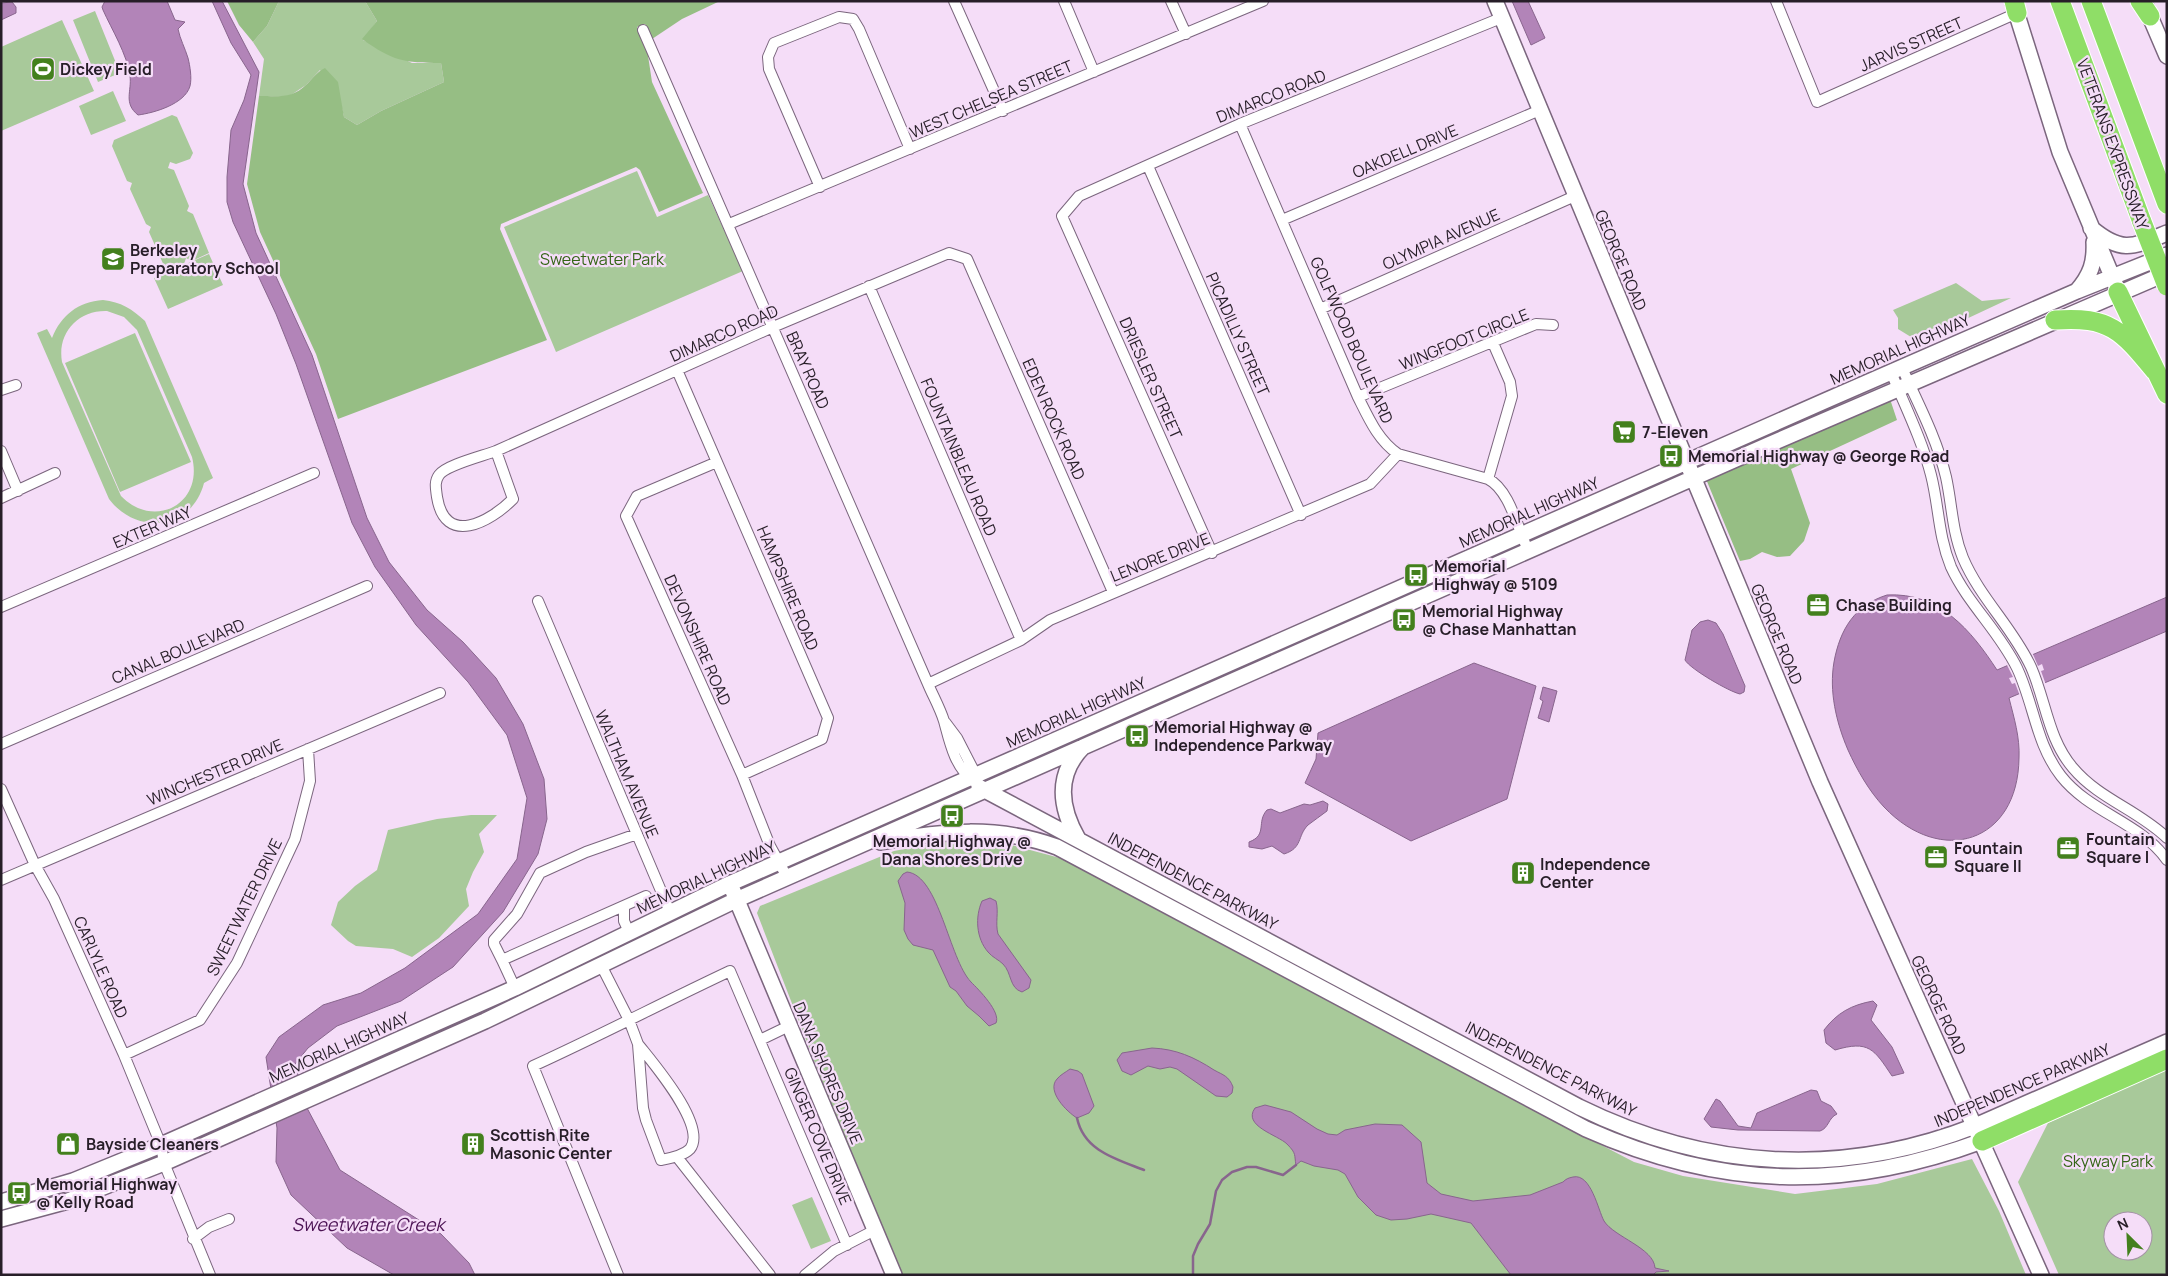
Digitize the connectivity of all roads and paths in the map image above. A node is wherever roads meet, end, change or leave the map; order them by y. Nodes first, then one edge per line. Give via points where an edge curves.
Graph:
1 (954, 1) edge
2 (1064, 1) edge
3 (1171, 1) edge
4 (1263, 1) edge
5 (1495, 1) edge
6 (1776, 1) edge
7 (2060, 1) edge
8 (2091, 1) edge
9 (2015, 5) edge
10 (2145, 6) edge
11 (1501, 18) junction
12 (643, 30) dead end
13 (1186, 34) junction
14 (2167, 56) edge
15 (1094, 72) junction
16 (1540, 110) junction
17 (1003, 111) junction
18 (1240, 124) junction
19 (910, 149) junction
20 (1148, 166) junction
21 (820, 187) junction
22 (1575, 196) junction
23 (2167, 204) edge
24 (1062, 216) joint
25 (1282, 220) junction
26 (729, 224) junction
27 (2092, 232) junction
28 (2167, 233) edge
29 (2167, 254) edge
30 (966, 259) joint
31 (2167, 272) edge
32 (2115, 284) junction
33 (869, 286) junction
34 (2167, 286) edge
35 (2077, 291) junction
36 (1320, 309) junction
37 (2055, 320) junction
38 (1553, 325) dead end
39 (773, 327) junction
40 (1493, 343) junction
41 (677, 370) junction
42 (1896, 370) junction
43 (2155, 371) junction
44 (16, 385) dead end
45 (1904, 388) junction
46 (1, 390) edge
47 (2167, 394) edge
48 (1358, 397) junction
49 (1, 451) edge
50 (496, 451) junction
51 (1398, 454) junction
52 (718, 462) junction
53 (1686, 462) junction
54 (55, 473) dead end
55 (314, 473) dead end
56 (1692, 478) junction
57 (1488, 479) junction
58 (18, 491) junction
59 (1, 498) edge
60 (1301, 515) junction
61 (1521, 535) junction
62 (1528, 550) junction
63 (1212, 553) junction
64 (367, 586) dead end
65 (1113, 592) junction
66 (538, 601) dead end
67 (1361, 605) junction
68 (1, 607) edge
69 (1368, 621) junction
70 (1021, 640) junction
71 (1234, 662) junction
72 (1241, 677) junction
73 (928, 684) junction
74 (440, 693) dead end
75 (1119, 712) junction
76 (1126, 728) junction
77 (1, 744) edge
78 (1084, 747) junction
79 (308, 749) junction
80 (742, 775) junction
81 (975, 783) junction
82 (1, 789) edge
83 (637, 834) junction
84 (2167, 838) edge
85 (1078, 839) junction
86 (855, 847) junction
87 (2167, 860) edge
88 (779, 862) junction
89 (35, 865) junction
90 (787, 877) junction
91 (1, 880) edge
92 (729, 884) junction
93 (646, 896) dead end
94 (736, 900) junction
95 (624, 907) junction
96 (613, 912) junction
97 (670, 912) junction
98 (626, 926) junction
99 (677, 927) junction
100 (502, 960) junction
101 (601, 965) junction
102 (515, 988) junction
103 (522, 1004) junction
104 (629, 1020) junction
105 (789, 1026) junction
106 (760, 1040) junction
107 (2167, 1042) edge
108 (638, 1044) junction
109 (124, 1055) junction
110 (2167, 1059) edge
111 (1979, 1134) junction
112 (161, 1145) junction
113 (677, 1157) junction
114 (164, 1162) junction
115 (1, 1202) edge
116 (229, 1219) dead end
117 (1, 1220) edge
118 (876, 1230) junction
119 (194, 1239) junction
120 (847, 1245) junction
121 (210, 1275) edge
122 (618, 1275) edge
123 (770, 1275) edge
124 (805, 1275) edge
125 (894, 1275) edge
126 (2041, 1275) edge

1 - 17 street
2 - 15 street
3 - 13 street
4 - 13 street, WEST CHELSEA STREET
5 - 11 main road, GEORGE ROAD
6 - 9 street, JARVIS STREET via 1817,102
7 - 34 highway, VETERANS EXPRESSWAY, bridge
8 - 23 highway, VETERANS EXPRESSWAY
9 - 27 main road via 2060,152
10 - 14 main road
11 - 16 main road, GEORGE ROAD
11 - 18 street, DIMARCO ROAD
12 - 26 street, BRAY ROAD
13 - 15 street, WEST CHELSEA STREET
15 - 17 street, WEST CHELSEA STREET
16 - 22 main road, GEORGE ROAD
16 - 25 street, OAKDELL DRIVE
17 - 19 street, WEST CHELSEA STREET
18 - 20 street, DIMARCO ROAD
18 - 25 street, GOLFWOOD BOULEVARD
19 - 21 street, WEST CHELSEA STREET
19 - 21 street via 853,19 839,17 774,43 768,57 769,69
20 - 24 street, DIMARCO ROAD via 1078,196
20 - 60 street, PICADILLY STREET
21 - 26 street, WEST CHELSEA STREET
22 - 36 street, OLYMPIA AVENUE
22 - 53 main road, GEORGE ROAD
24 - 63 street, DRIESLER STREET
25 - 36 street, GOLFWOOD BOULEVARD
26 - 39 street, BRAY ROAD
27 - 28 main road via 2124,246 2138,245
27 - 32 main road
27 - 35 main road via 2093,265 2088,278
29 - 32 main road, MEMORIAL HIGHWAY
30 - 33 street, DIMARCO ROAD via 949,253
30 - 65 street, EDEN ROCK ROAD
31 - 32 main road, MEMORIAL HIGHWAY
32 - 35 main road, MEMORIAL HIGHWAY
32 - 37 main road, MEMORIAL HIGHWAY
32 - 43 highway
33 - 39 street, DIMARCO ROAD
33 - 70 street, FOUNTAINBLEAU ROAD
35 - 42 main road, MEMORIAL HIGHWAY
36 - 48 street, GOLFWOOD BOULEVARD
37 - 43 highway via 2088,319 2108,325 2126,338
37 - 45 main road, MEMORIAL HIGHWAY
38 - 40 street, WINGFOOT CIRCLE via 1536,324
39 - 41 street, DIMARCO ROAD
39 - 73 street, BRAY ROAD
40 - 48 street, WINGFOOT CIRCLE
40 - 57 street via 1510,382 1512,396
41 - 50 street, DIMARCO ROAD
41 - 52 street, HAMPSHIRE ROAD
42 - 45 street
42 - 53 main road, MEMORIAL HIGHWAY
43 - 47 highway
44 - 46 street
45 - 56 main road, MEMORIAL HIGHWAY
45 - 84 street via 1942,461 1953,527 1964,561 1978,588 2021,648 2034,675 2056,742 2080,777 2103,796 2144,818
45 - 87 street via 1930,472 1940,533 1951,566 1964,591 2010,654 2030,700 2039,737 2052,763 2084,798 2152,842
48 - 51 street, GOLFWOOD BOULEVARD via 1386,446
49 - 58 street
50 - 50 street, DIMARCO ROAD via 440,473 435,483 438,504 449,522 474,526 500,512 513,500
51 - 57 street, GOLFWOOD BOULEVARD
51 - 60 street, LENORE DRIVE via 1370,484
52 - 80 street, HAMPSHIRE ROAD via 828,718 822,739
52 - 80 street, DEVONSHIRE ROAD via 637,496 626,516
53 - 56 main road, GEORGE ROAD
53 - 61 main road, MEMORIAL HIGHWAY
54 - 58 street
55 - 68 street, EXTER WAY
56 - 62 main road, MEMORIAL HIGHWAY
56 - 111 main road, GEORGE ROAD via 1820,782
57 - 61 street, GOLFWOOD BOULEVARD via 1504,493
58 - 59 street
60 - 63 street, LENORE DRIVE
61 - 62 street, GOLFWOOD BOULEVARD
61 - 67 main road, MEMORIAL HIGHWAY
62 - 69 main road, MEMORIAL HIGHWAY
63 - 65 street, LENORE DRIVE
64 - 77 street, CANAL BOULEVARD
65 - 70 street, LENORE DRIVE via 1050,620
66 - 83 street, WALTHAM AVENUE
67 - 69 main road
67 - 71 main road, MEMORIAL HIGHWAY
69 - 72 main road, MEMORIAL HIGHWAY
70 - 73 street, LENORE DRIVE
71 - 72 main road
71 - 75 main road, MEMORIAL HIGHWAY
72 - 76 main road, MEMORIAL HIGHWAY
73 - 81 street, BRAY ROAD via 944,722 957,738
74 - 79 street, WINCHESTER DRIVE
75 - 76 main road
75 - 81 main road, MEMORIAL HIGHWAY
76 - 78 main road, MEMORIAL HIGHWAY
78 - 81 main road, MEMORIAL HIGHWAY
78 - 85 main road via 1065,778 1063,796 1065,813
79 - 89 street, WINCHESTER DRIVE
79 - 109 street, SWEETWATER DRIVE via 310,781 295,839 237,963 200,1020
80 - 88 street, DEVONSHIRE ROAD
81 - 85 main road, INDEPENDENCE PARKWAY
81 - 86 main road, MEMORIAL HIGHWAY via 955,804
81 - 88 main road, MEMORIAL HIGHWAY
82 - 89 street, CARLYLE ROAD
83 - 97 street, WALTHAM AVENUE
83 - 100 street via 540,873 517,914 494,940
85 - 111 main road, INDEPENDENCE PARKWAY via 1574,1104 1662,1141 1748,1158 1829,1160 1900,1150 1946,1137
86 - 90 main road, MEMORIAL HIGHWAY
86 - 111 main road, INDEPENDENCE PARKWAY via 961,831 1012,836 1057,848 1586,1129 1674,1162 1763,1176 1847,1175 1918,1162
88 - 90 street, DEVONSHIRE ROAD
88 - 92 main road, MEMORIAL HIGHWAY
89 - 91 street, WINCHESTER DRIVE
89 - 109 street, CARLYLE ROAD via 54,899
90 - 94 main road, MEMORIAL HIGHWAY
92 - 94 main road, DANA SHORES DRIVE
92 - 97 main road, MEMORIAL HIGHWAY
93 - 95 street
94 - 99 main road, MEMORIAL HIGHWAY
94 - 105 main road, DANA SHORES DRIVE
95 - 96 street
95 - 98 street
96 - 98 street
96 - 100 street
97 - 98 main road, MEMORIAL HIGHWAY
97 - 99 main road
98 - 102 main road, MEMORIAL HIGHWAY
99 - 101 main road, MEMORIAL HIGHWAY
100 - 102 street
101 - 103 main road, MEMORIAL HIGHWAY
101 - 104 street
102 - 103 main road
102 - 112 main road, MEMORIAL HIGHWAY
103 - 114 main road, MEMORIAL HIGHWAY
104 - 106 street, GINGER COVE DRIVE via 730,971
104 - 108 street
104 - 122 street, GINGER COVE DRIVE via 533,1066
105 - 106 street
105 - 118 main road, DANA SHORES DRIVE
106 - 120 street, GINGER COVE DRIVE
107 - 111 main road, INDEPENDENCE PARKWAY
108 - 113 street via 646,1120 661,1160
108 - 113 street via 676,1095 692,1129 689,1150
109 - 112 street, CARLYLE ROAD
110 - 111 highway
111 - 126 main road, GEORGE ROAD
112 - 114 street, CARLYLE ROAD
112 - 115 main road, MEMORIAL HIGHWAY via 73,1181
113 - 123 street
114 - 117 main road, MEMORIAL HIGHWAY via 68,1201
114 - 119 street, CARLYLE ROAD
116 - 119 street via 209,1227
118 - 120 street
118 - 125 main road, DANA SHORES DRIVE
119 - 121 street, CARLYLE ROAD
120 - 124 street via 834,1251

